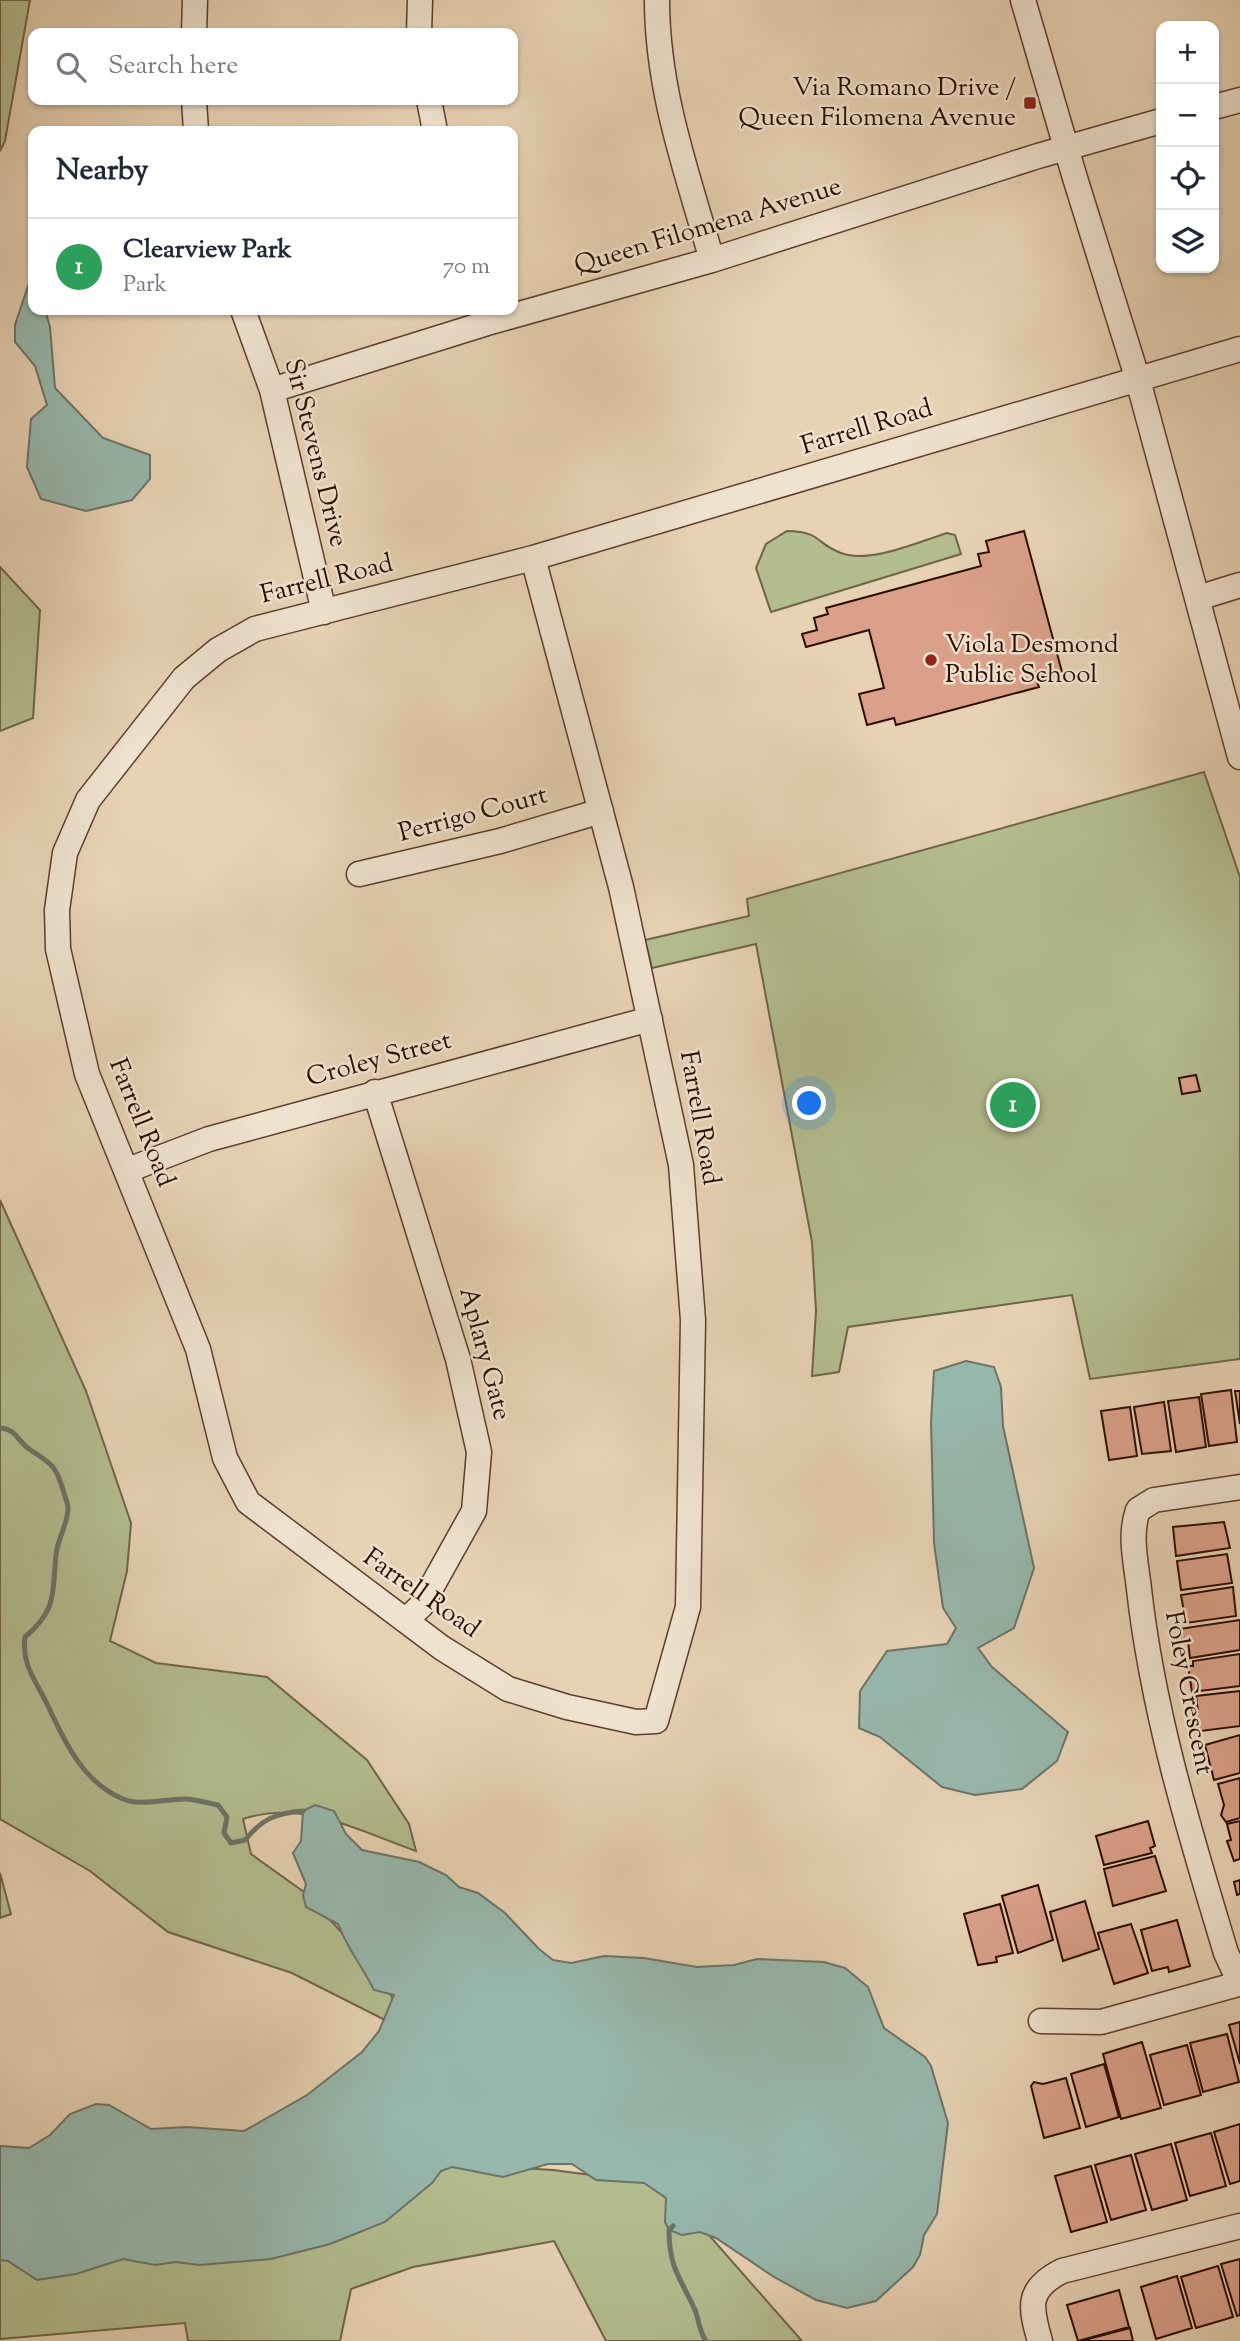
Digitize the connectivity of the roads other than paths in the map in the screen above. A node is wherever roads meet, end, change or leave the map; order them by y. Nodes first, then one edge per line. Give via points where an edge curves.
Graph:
1 (195, 0) edge
2 (420, 0) edge
3 (657, 0) edge
4 (1024, 0) edge
5 (194, 28) edge
6 (419, 28) edge
7 (1240, 100) edge
8 (194, 105) edge
9 (430, 105) edge
10 (1219, 106) edge
11 (1156, 122) edge
12 (196, 126) edge
13 (434, 126) edge
14 (1066, 148) junction
15 (712, 260) junction
16 (518, 308) edge
17 (245, 315) edge
18 (485, 316) edge
19 (1240, 349) edge
20 (1138, 380) junction
21 (272, 390) junction
22 (533, 558) junction
23 (1240, 585) edge
24 (1198, 598) junction
25 (324, 612) junction
26 (1240, 757) edge
27 (601, 811) junction
28 (359, 874) dead end
29 (650, 1019) junction
30 (375, 1092) junction
31 (128, 1170) junction
32 (1240, 1487) edge
33 (406, 1620) junction
34 (1239, 1983) edge
35 (1041, 2021) dead end
36 (1240, 2226) edge
37 (1040, 2341) edge

1 - 5 street
2 - 6 street
3 - 15 street via 661,79
4 - 14 street
7 - 10 street
8 - 12 street
9 - 13 street
11 - 14 street, Queen Filomena Avenue
14 - 15 street, Queen Filomena Avenue
14 - 20 street
15 - 16 street, Queen Filomena Avenue
17 - 21 street, Sir Stevens Drive
18 - 21 street, Queen Filomena Avenue
19 - 20 street, Farrell Road
20 - 22 street, Farrell Road
20 - 24 street
21 - 25 street, Sir Stevens Drive
22 - 25 street, Farrell Road
22 - 27 street, Farrell Road
23 - 24 street
24 - 26 street
25 - 31 street, Farrell Road via 255,629 200,663 99,785 71,835 58,891 58,949 87,1074
27 - 28 street, Perrigo Court via 500,841
27 - 29 street, Farrell Road
29 - 30 street, Croley Street
29 - 33 street, Farrell Road via 681,1165 693,1320 688,1607 656,1721 636,1722 508,1689
30 - 31 street, Croley Street via 209,1139
30 - 33 street, Aplary Gate via 458,1359 479,1452 474,1511 421,1606
31 - 33 street, Farrell Road via 198,1349 225,1458 248,1502
32 - 34 street, Foley Crescent via 1154,1500 1138,1510 1132,1525 1159,1719 1222,1941
34 - 35 street via 1101,2022
36 - 37 street via 1048,2278 1035,2291 1032,2312

